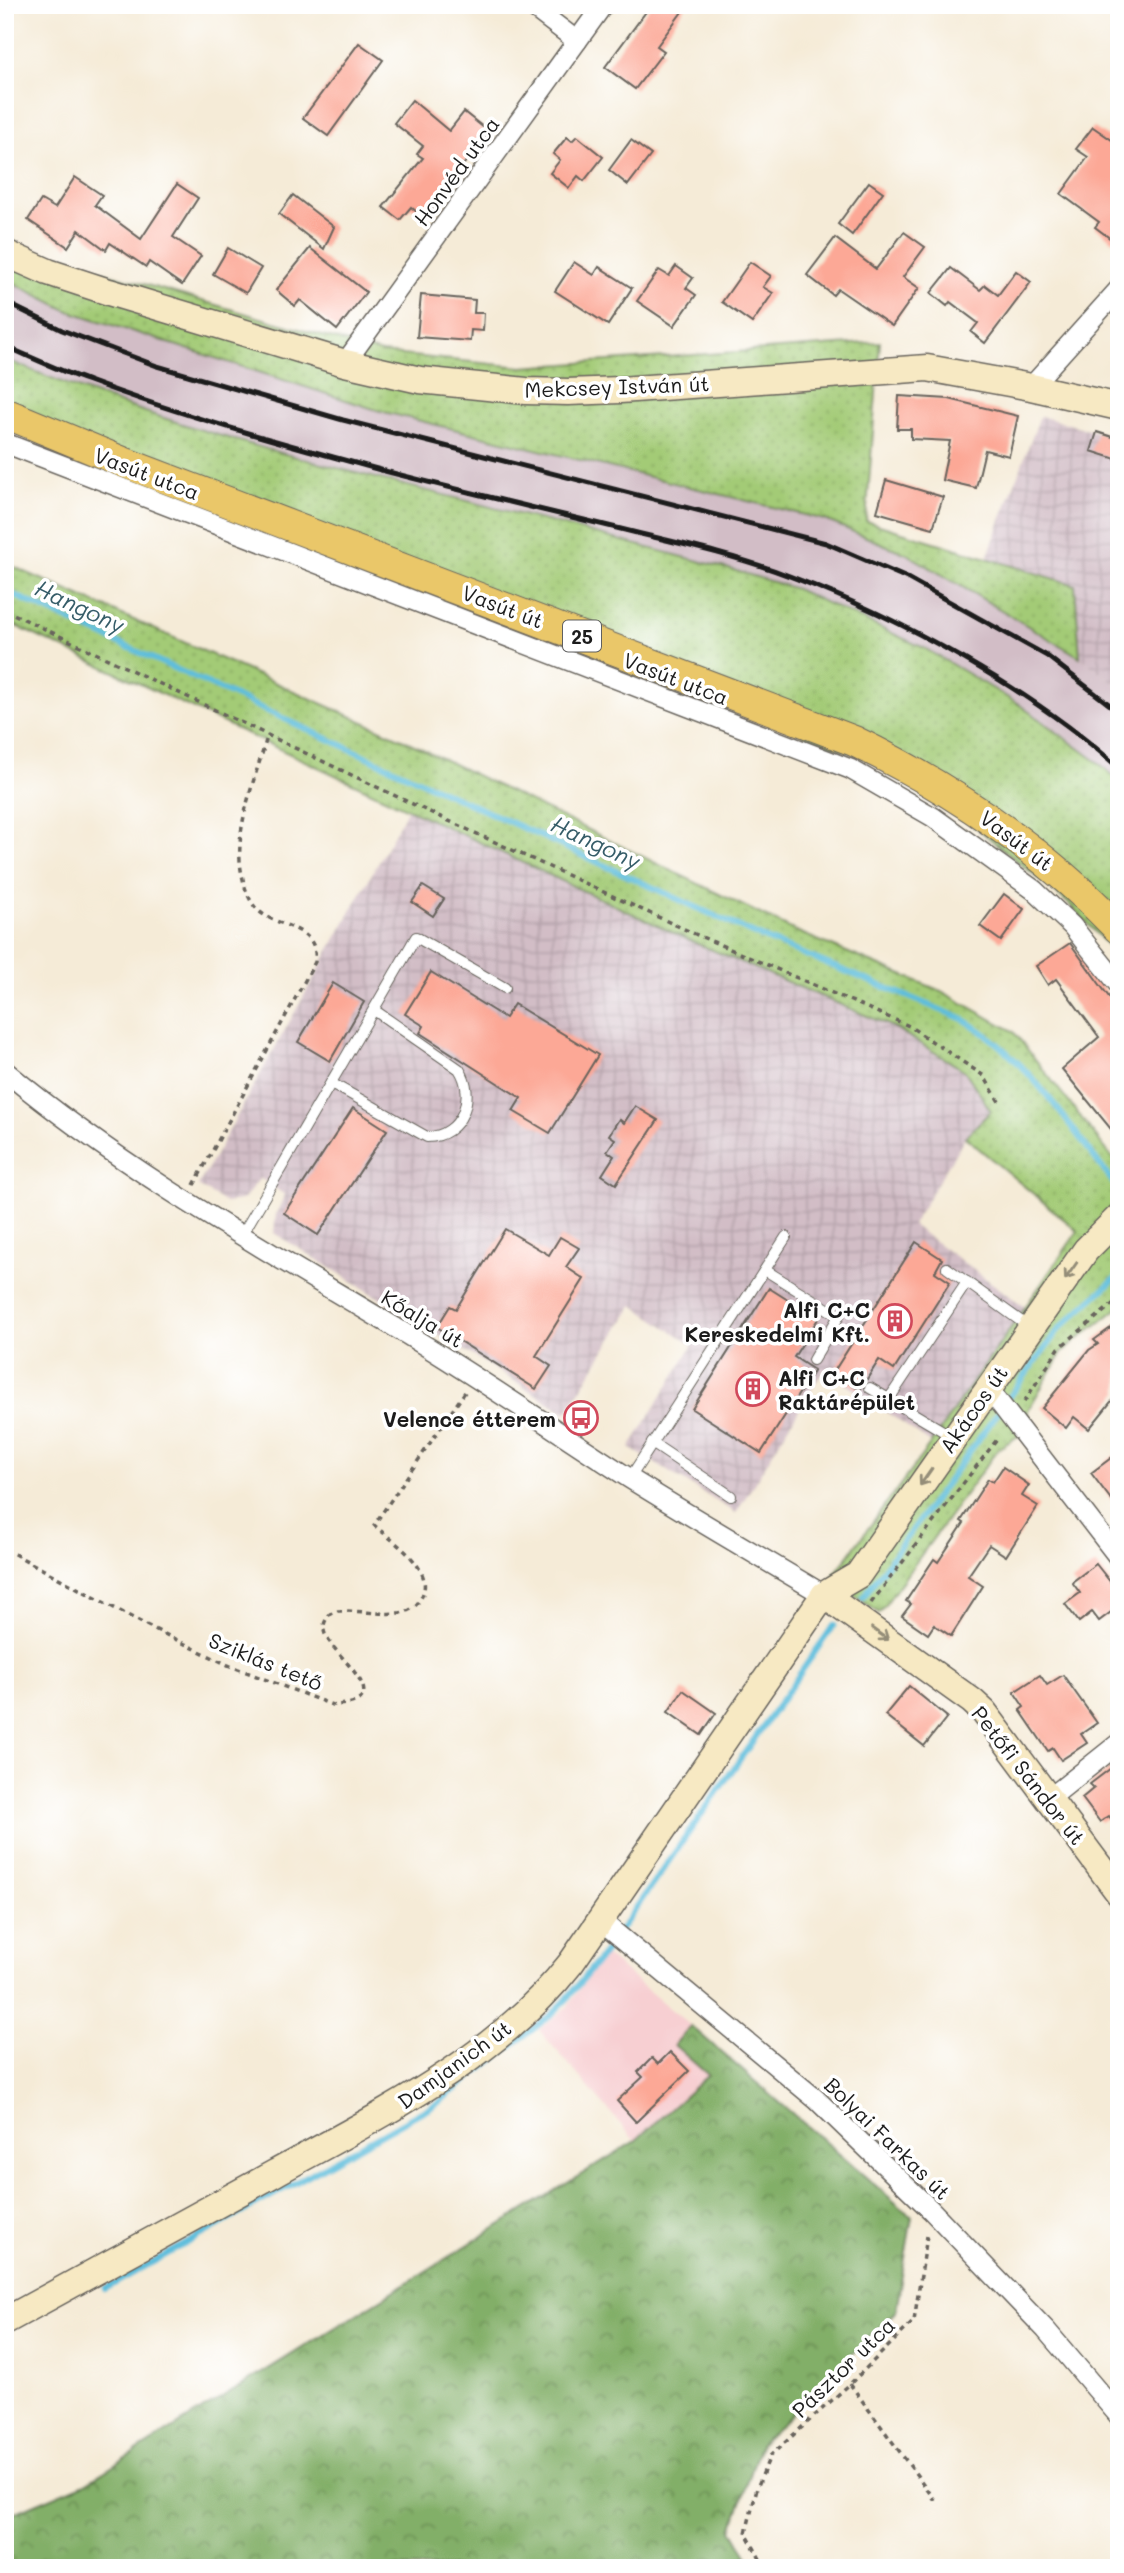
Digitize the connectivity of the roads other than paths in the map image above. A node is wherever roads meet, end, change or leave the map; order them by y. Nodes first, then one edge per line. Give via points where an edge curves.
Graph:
1 (530, 5) edge
2 (603, 5) edge
3 (578, 41) junction
4 (5, 253) edge
5 (1119, 289) edge
6 (345, 363) junction
7 (1031, 387) junction
8 (1119, 407) edge
9 (5, 413) edge
10 (5, 443) edge
11 (1119, 929) edge
12 (1119, 985) edge
13 (505, 988) dead end
14 (374, 1010) junction
15 (5, 1071) edge
16 (331, 1083) junction
17 (1116, 1224) edge
18 (242, 1235) junction
19 (786, 1237) dead end
20 (947, 1268) dead end
21 (765, 1270) junction
22 (967, 1282) junction
23 (1030, 1328) junction
24 (813, 1360) dead end
25 (870, 1388) dead end
26 (889, 1399) junction
27 (1001, 1404) junction
28 (953, 1438) junction
29 (652, 1443) junction
30 (630, 1478) junction
31 (731, 1496) dead end
32 (1119, 1558) edge
33 (824, 1595) junction
34 (1119, 1743) edge
35 (1050, 1798) junction
36 (1119, 1893) edge
37 (605, 1925) junction
38 (5, 2320) edge
39 (1119, 2416) edge

1 - 3 street
2 - 3 street, Honvéd utca
3 - 6 street, Honvéd utca
4 - 6 street, Mekcsey István út via 109,292
5 - 7 street
6 - 7 street, Mekcsey István út via 420,380 526,391 620,390 927,368
7 - 8 street, Mekcsey István út
9 - 11 main road, Vasút út / 25 via 854,741 936,783 1007,831 1060,872
10 - 12 street, Vasút utca via 850,769 933,817 1034,890 1072,926
13 - 14 lane via 416,937
14 - 16 lane
14 - 16 lane via 459,1069 468,1098 459,1120 452,1130 427,1137
15 - 18 street, Kőalja út via 96,1141
16 - 18 lane
17 -> 23 street, Akácos út via 1086,1250
18 - 30 street, Kőalja út
19 - 21 lane
20 - 22 lane
21 - 24 lane via 839,1315
21 - 29 lane
22 - 23 lane
22 - 26 lane
23 - 27 street, Akácos út
25 - 26 lane
26 - 28 lane
27 - 28 street, Akácos út
27 - 32 street
28 -> 33 street, Akácos út via 858,1575
29 - 30 lane
29 - 31 lane
30 - 33 street, Kőalja út
33 -> 35 street, Petőfi Sándor út via 972,1701
33 - 37 street, Damjanich út
34 - 35 street
35 - 36 street, Petőfi Sándor út
37 - 38 street, Damjanich út via 540,1999 466,2061 395,2107
37 - 39 street, Bolyai Farkas út via 817,2100 1046,2330

